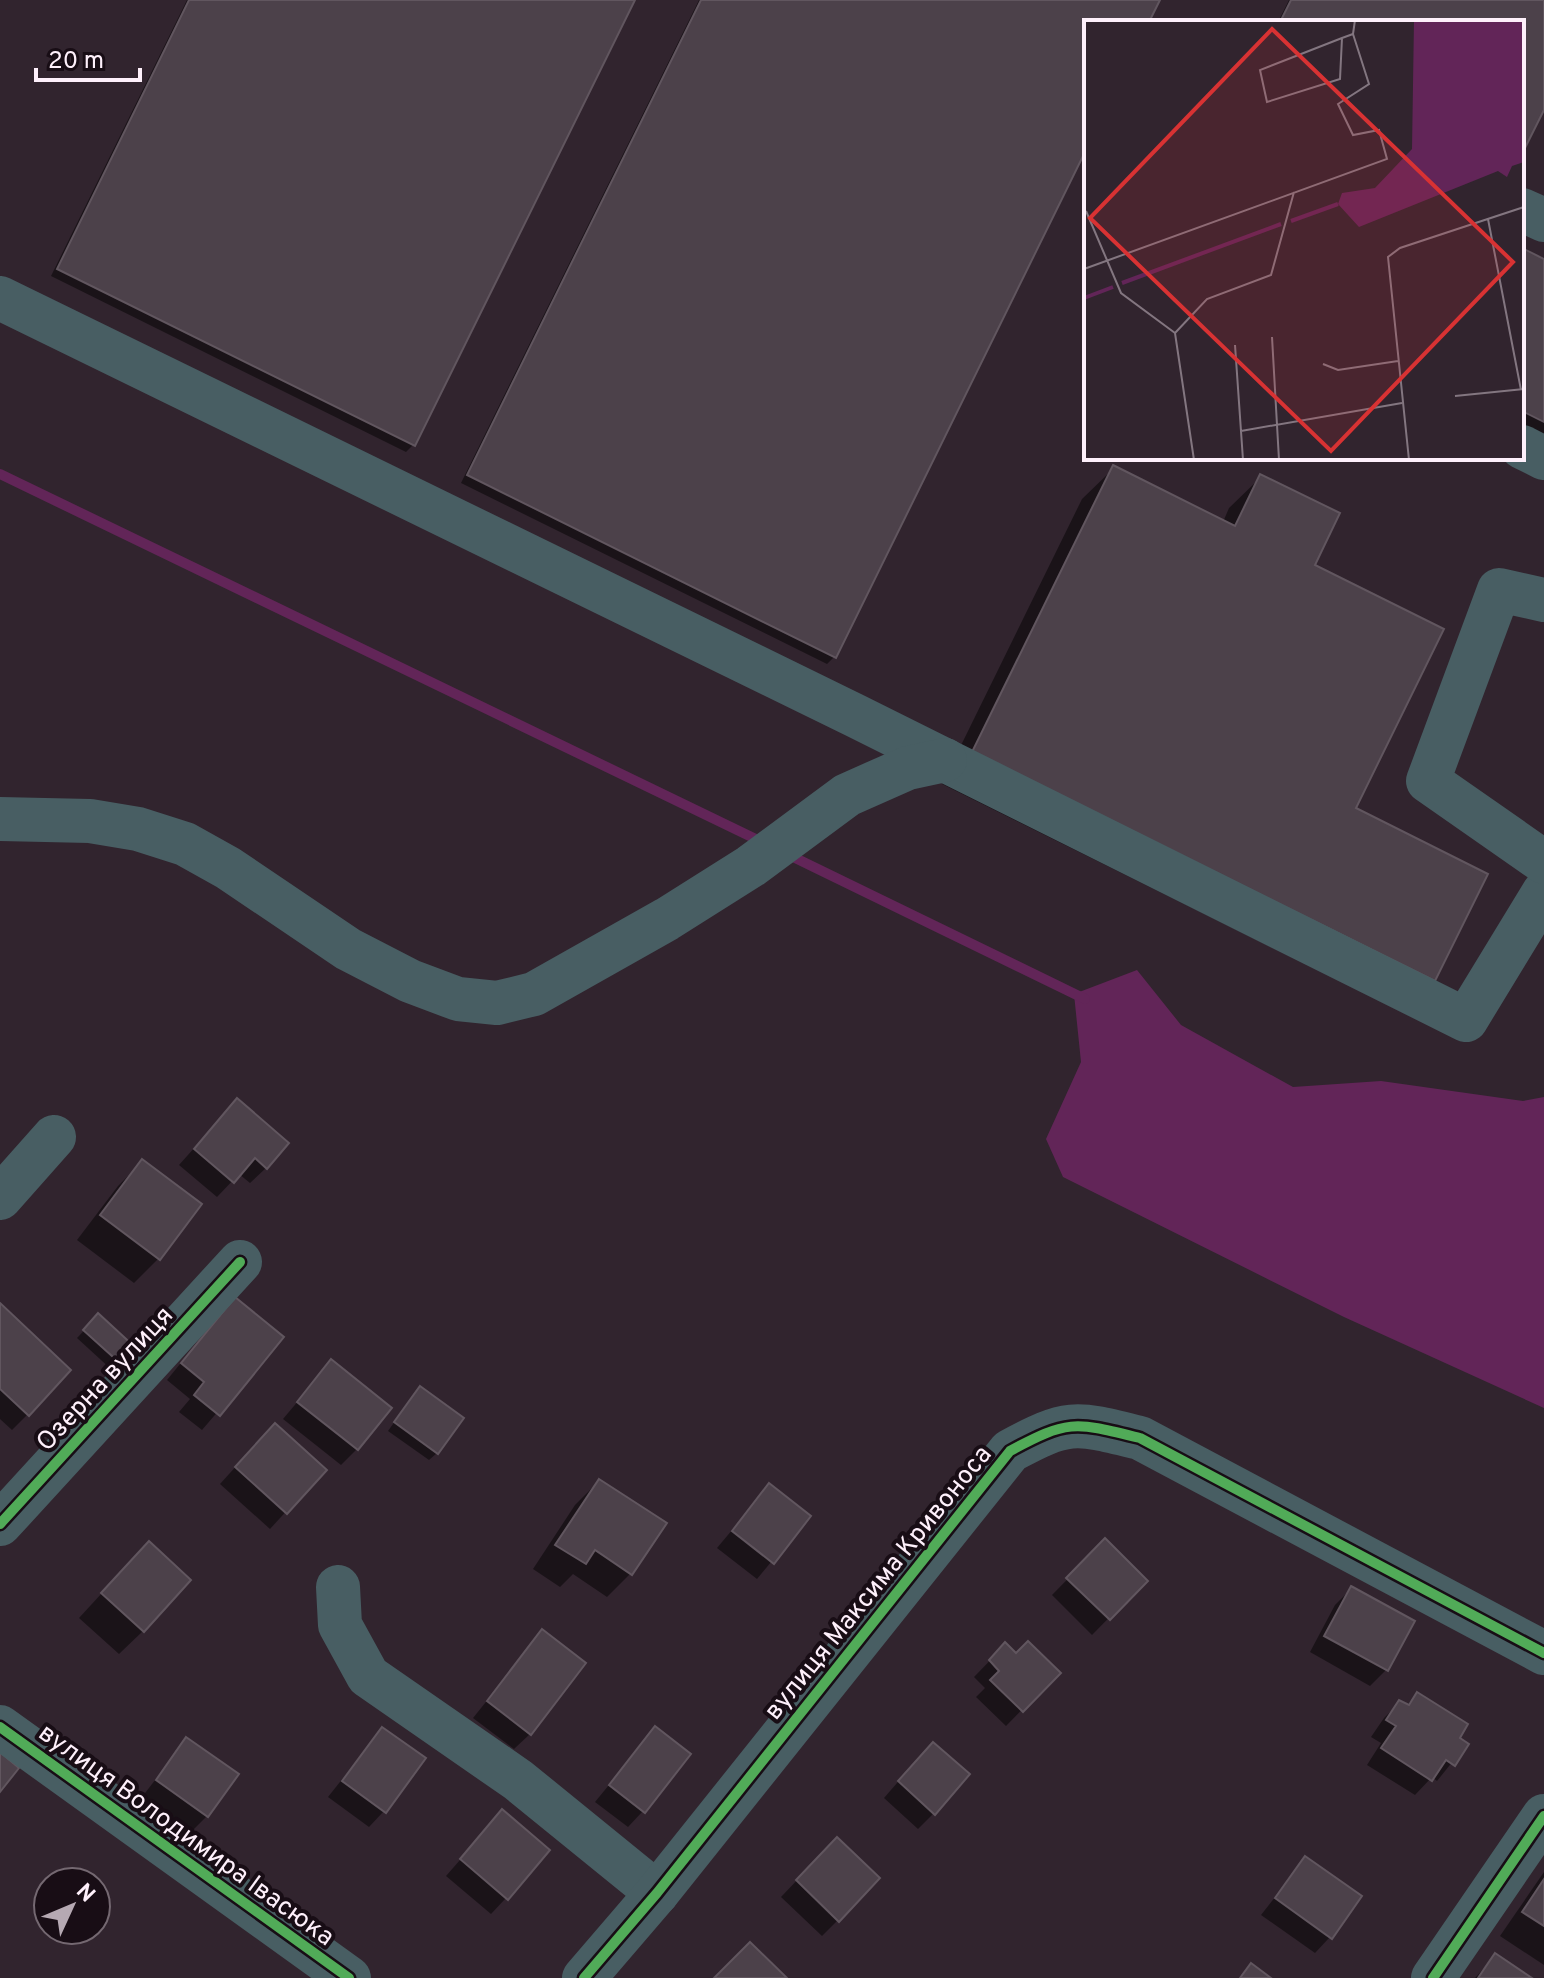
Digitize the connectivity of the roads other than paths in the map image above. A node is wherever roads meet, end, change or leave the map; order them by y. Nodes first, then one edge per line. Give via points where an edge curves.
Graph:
1 (1524, 211) edge
2 (1544, 220) edge
3 (0, 298) edge
4 (1524, 448) edge
5 (1544, 458) edge
6 (1544, 600) edge
7 (945, 760) junction
8 (0, 819) edge
9 (1544, 862) edge
10 (1544, 892) edge
11 (54, 1137) dead end
12 (0, 1198) edge
13 (240, 1262) dead end
14 (0, 1524) edge
15 (338, 1587) dead end
16 (1544, 1653) edge
17 (0, 1727) edge
18 (1544, 1816) edge
19 (657, 1893) junction
20 (349, 1978) edge
21 (584, 1978) edge
22 (1433, 1978) edge

1 - 2 street
3 - 7 street
4 - 5 street
6 - 9 street via 1499,590 1428,781
7 - 8 street via 908,768 847,795 751,866 575,973 534,994 497,1003 458,999 410,981 348,949 185,844 90,821
7 - 10 street via 1466,1020
11 - 12 street
13 - 14 street, Озерна вулиця
15 - 19 street via 340,1625 368,1676 518,1780
16 - 19 street, вулиця Максима Кривоноса via 1140,1438 1089,1425 1053,1427 1010,1451
17 - 20 street, вулиця Володимира Івасюка
18 - 22 street
19 - 21 street, вулиця Максима Кривоноса

